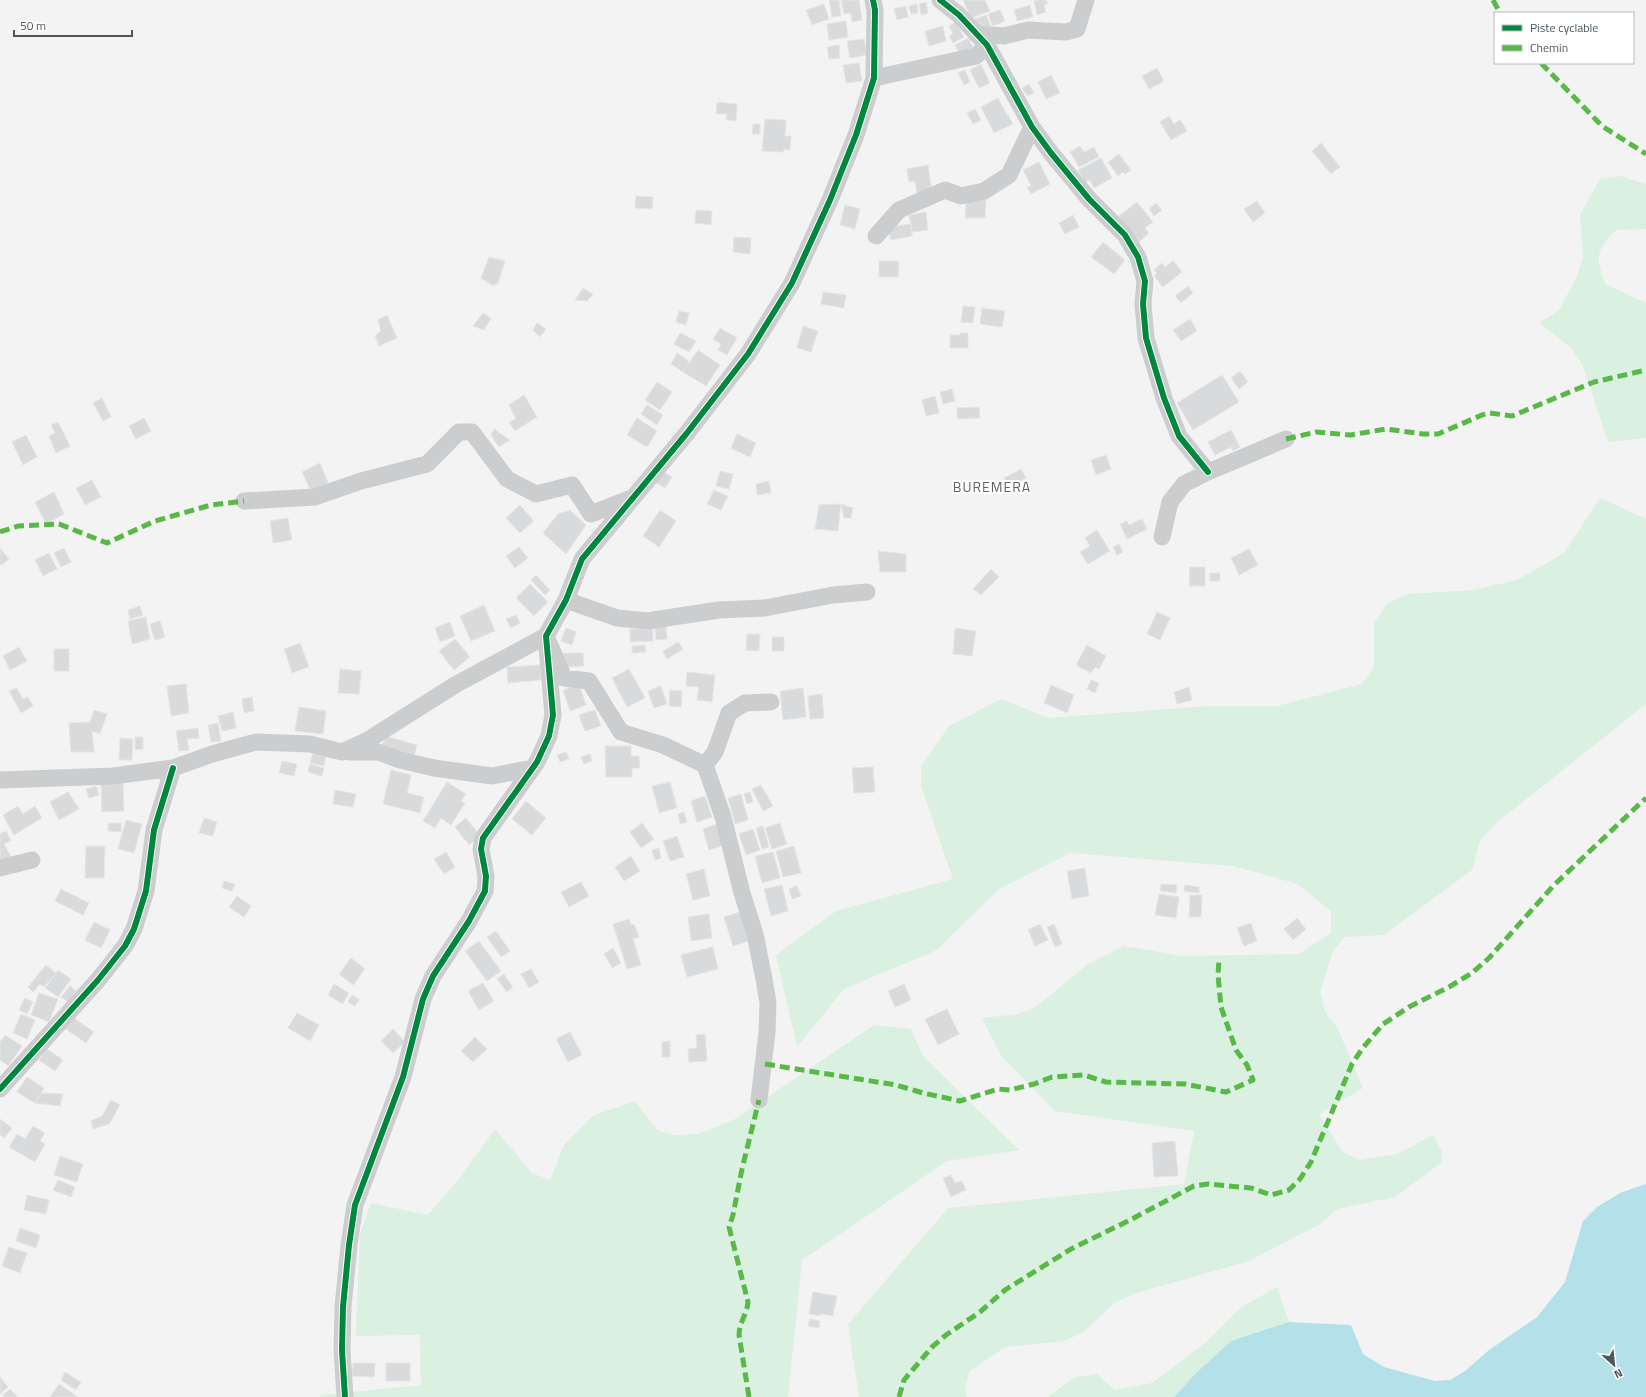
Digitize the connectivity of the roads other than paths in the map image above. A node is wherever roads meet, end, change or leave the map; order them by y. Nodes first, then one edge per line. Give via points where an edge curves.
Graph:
1 (873, 0) edge
2 (940, 0) edge
3 (1086, 0) edge
4 (981, 40) junction
5 (874, 78) junction
6 (1032, 128) junction
7 (876, 236) dead end
8 (1286, 439) dead end
9 (1208, 472) junction
10 (632, 498) junction
11 (244, 501) dead end
12 (1162, 536) dead end
13 (866, 592) dead end
14 (566, 600) junction
15 (546, 636) junction
16 (771, 702) dead end
17 (342, 752) junction
18 (705, 764) junction
19 (173, 768) junction
20 (533, 768) junction
21 (0, 780) edge
22 (32, 860) dead end
23 (0, 868) edge
24 (0, 1089) edge
25 (759, 1100) dead end
26 (345, 1397) edge

1 - 5 street
2 - 4 street via 959,15
3 - 4 street via 1077,29 1066,32 1028,30
4 - 5 street via 976,56
4 - 6 street
5 - 10 street via 856,135 833,193 792,283 748,354 687,433
6 - 7 street via 1009,175 984,191 961,196 945,190 899,210
6 - 9 street via 1089,199 1124,235 1138,257 1146,281 1143,304 1146,338 1164,398 1179,436
8 - 9 street
9 - 12 street via 1184,484 1170,502
10 - 11 street via 591,514 572,485 536,494 507,479 472,432 459,432 427,464 361,481 315,497
10 - 14 street via 582,559
13 - 14 street via 833,595 765,608 719,610 647,621 617,618
14 - 15 street
15 - 17 street via 455,685 368,740
15 - 18 street via 564,678 589,681 621,732 662,745
15 - 20 street via 553,715 549,736
16 - 18 street via 744,703 729,713 715,752
17 - 19 street via 310,744 256,742
17 - 20 street via 378,752 434,768 492,776
18 - 25 street via 755,934 768,1003
19 - 21 street via 113,776
19 - 24 street via 154,830 146,891 125,946 98,980
20 - 26 street via 483,838 481,848 486,876 485,891 469,922 433,976 423,999 403,1076 355,1205 343,1307
22 - 23 street

